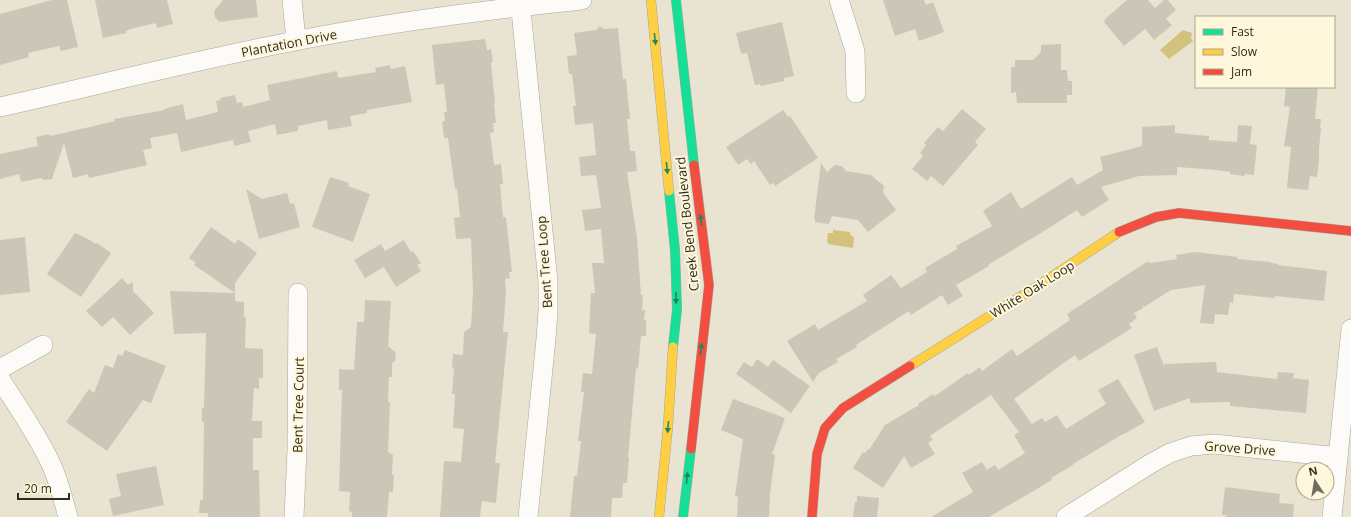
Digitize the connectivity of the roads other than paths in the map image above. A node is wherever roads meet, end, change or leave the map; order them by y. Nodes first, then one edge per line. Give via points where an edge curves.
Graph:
1 (292, 0) edge
2 (582, 0) edge
3 (651, 0) edge
4 (676, 0) edge
5 (839, 0) edge
6 (520, 3) edge
7 (296, 40) junction
8 (856, 93) dead end
9 (0, 107) edge
10 (1351, 231) edge
11 (298, 293) dead end
12 (1351, 328) edge
13 (43, 345) dead end
14 (0, 369) edge
15 (0, 379) edge
16 (1338, 457) junction
17 (68, 517) edge
18 (294, 517) edge
19 (528, 517) edge
20 (659, 517) edge
21 (683, 517) edge
22 (812, 517) edge
23 (1066, 517) edge
24 (1332, 517) edge

1 - 7 street
2 - 6 street, Plantation Drive
3 -> 20 street, Creek Bend Boulevard via 675,250 677,309
21 -> 4 street, Creek Bend Boulevard via 709,284
5 - 8 street via 855,51
6 - 7 street, Plantation Drive
6 - 19 street, Bent Tree Loop via 548,289 546,339
7 - 9 street, Plantation Drive
10 - 22 street, White Oak Loop via 1179,213 1156,217 1123,230 844,408 825,428 817,454
11 - 18 street, Bent Tree Court
12 - 16 street
13 - 14 street
15 - 17 street via 52,465
16 - 23 street, Grove Drive via 1214,444 1191,446 1170,453 1150,464
16 - 24 street

